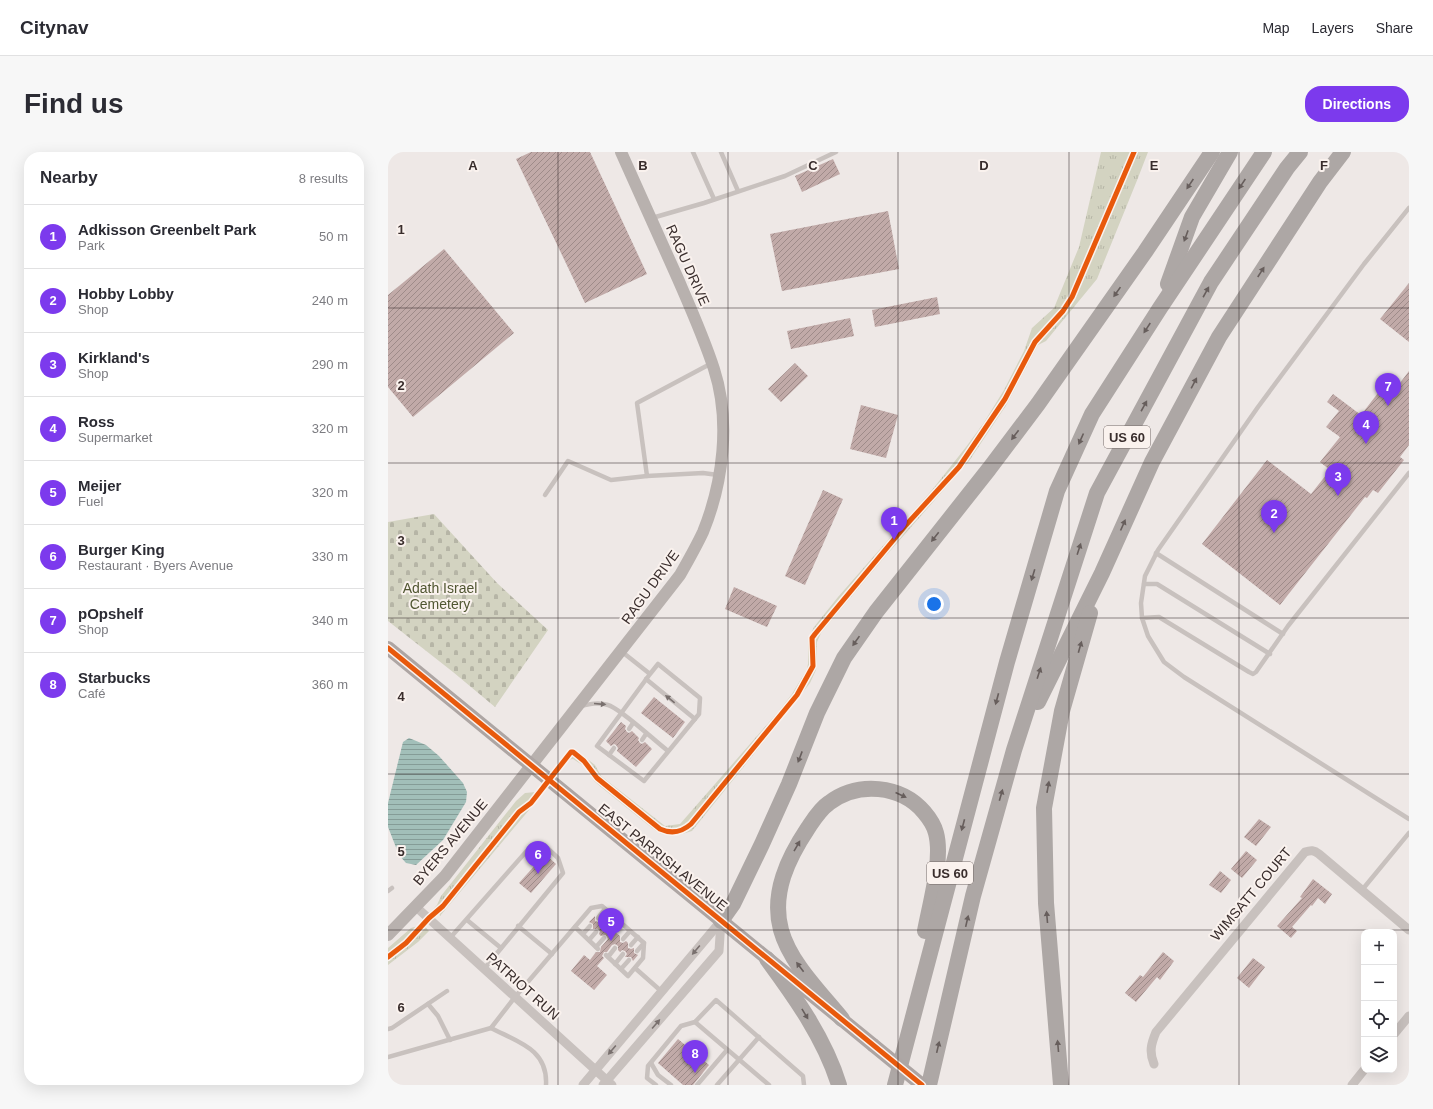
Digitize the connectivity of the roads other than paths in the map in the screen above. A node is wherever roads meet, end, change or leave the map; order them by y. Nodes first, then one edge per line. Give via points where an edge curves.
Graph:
1 (621, 152) edge
2 (693, 152) edge
3 (721, 152) edge
4 (836, 152) edge
5 (1212, 152) edge
6 (1230, 152) edge
7 (1264, 152) edge
8 (1300, 152) edge
9 (1343, 152) edge
10 (738, 191) junction
11 (714, 199) junction
12 (1409, 208) edge
13 (650, 218) junction
14 (1160, 308) junction
15 (712, 363) junction
16 (1409, 472) edge
17 (718, 475) junction
18 (647, 476) junction
19 (545, 495) dead end
20 (1156, 553) junction
21 (1102, 573) junction
22 (1144, 584) junction
23 (1142, 618) junction
24 (1284, 634) junction
25 (388, 648) edge
26 (621, 651) junction
27 (1270, 654) junction
28 (650, 674) junction
29 (646, 679) junction
30 (577, 707) junction
31 (621, 712) junction
32 (695, 719) junction
33 (633, 723) junction
34 (629, 729) dead end
35 (646, 734) junction
36 (642, 740) dead end
37 (614, 748) dead end
38 (1014, 750) junction
39 (668, 751) junction
40 (609, 755) junction
41 (627, 759) dead end
42 (532, 765) junction
43 (623, 765) junction
44 (1409, 819) edge
45 (1409, 833) edge
46 (1362, 890) junction
47 (415, 906) junction
48 (605, 909) junction
49 (612, 915) junction
50 (598, 918) dead end
51 (467, 920) junction
52 (619, 921) junction
53 (721, 921) junction
54 (604, 923) dead end
55 (518, 926) junction
56 (590, 926) dead end
57 (575, 927) junction
58 (612, 929) dead end
59 (630, 930) junction
60 (1409, 930) edge
61 (596, 932) dead end
62 (583, 934) junction
63 (388, 935) edge
64 (638, 937) junction
65 (450, 938) junction
66 (604, 938) dead end
67 (623, 939) dead end
68 (589, 940) junction
69 (644, 943) junction
70 (631, 945) dead end
71 (501, 948) junction
72 (616, 948) dead end
73 (637, 951) dead end
74 (552, 954) junction
75 (623, 954) dead end
76 (767, 959) junction
77 (629, 960) dead end
78 (615, 964) junction
79 (635, 968) junction
80 (484, 969) junction
81 (621, 969) junction
82 (447, 991) dead end
83 (661, 991) junction
84 (515, 997) junction
85 (428, 1004) junction
86 (1409, 1016) edge
87 (842, 1020) junction
88 (695, 1022) junction
89 (491, 1028) junction
90 (388, 1029) edge
91 (1397, 1030) edge
92 (759, 1037) junction
93 (450, 1040) junction
94 (727, 1050) junction
95 (902, 1055) junction
96 (388, 1057) edge
97 (739, 1060) junction
98 (650, 1063) junction
99 (1154, 1064) dead end
100 (595, 1070) junction
101 (1362, 1073) edge
102 (607, 1084) edge
103 (546, 1085) edge
104 (583, 1085) edge
105 (656, 1085) edge
106 (671, 1085) edge
107 (697, 1085) edge
108 (717, 1085) edge
109 (769, 1085) edge
110 (804, 1085) edge
111 (839, 1085) edge
112 (895, 1085) edge
113 (922, 1085) edge
114 (929, 1085) edge
115 (1062, 1085) edge
116 (1352, 1085) edge

1 - 13 street, RAGU DRIVE
2 - 11 lane
3 - 10 lane
4 - 10 lane via 785,176
5 -> 53 highway via 1038,404 876,612 844,658 817,713 765,837 733,904
6 -> 14 highway via 1192,217
7 -> 14 highway, US 60
38 -> 8 highway, US 60 via 1097,493 1211,282
21 -> 9 highway via 1152,462 1219,337 1320,182
10 - 11 lane
11 - 13 lane
12 - 20 lane via 1286,370
13 - 15 street, RAGU DRIVE via 698,324
14 -> 95 highway, US 60 via 1092,414 1057,491 1007,662
15 - 17 street, RAGU DRIVE via 720,392 722,415
15 - 18 lane via 637,403
16 - 24 lane
17 - 18 lane via 703,473
17 - 26 street, RAGU DRIVE via 711,510 692,555 680,575
18 - 19 lane via 611,480 568,461
20 - 22 lane
20 - 24 lane
21 - 38 highway
115 -> 21 highway via 1046,904 1044,808 1062,711
22 - 23 lane
22 - 27 lane via 1157,584
23 - 27 lane via 1159,618 1253,674
23 - 44 lane via 1148,636 1164,662
24 - 27 lane
25 - 42 main road, EAST PARRISH AVENUE
26 - 28 lane
26 - 30 street, RAGU DRIVE
28 - 29 lane
28 - 32 lane via 658,664 700,698 699,714
29 - 31 lane
32 -> 29 lane
30 -> 31 lane via 595,703 610,705
30 - 42 street, RAGU DRIVE
31 - 33 lane
31 - 40 lane via 596,746
32 - 39 lane
33 - 34 lane
33 - 35 lane
35 - 36 lane
35 - 39 lane
37 - 40 lane
114 -> 38 highway, US 60 via 973,896
39 - 43 lane via 644,781
40 - 43 lane
41 - 43 lane
42 - 47 street, BYERS AVENUE via 445,876
42 - 53 main road, EAST PARRISH AVENUE
45 - 46 lane
46 - 60 street, WIMSATT COURT
46 - 99 street, WIMSATT COURT via 1319,854 1309,850 1305,852 1156,1032 1151,1048
47 - 63 street, BYERS AVENUE
47 - 65 street, PATRIOT RUN
48 - 49 lane
48 - 50 lane
48 - 57 lane via 602,906 591,908
49 - 52 lane
49 - 54 lane
51 - 55 lane via 532,845 544,845 558,858 562,873
51 - 65 lane
51 - 71 lane
52 - 58 lane
52 - 59 lane
53 - 76 main road, EAST PARRISH AVENUE
53 -> 83 street
102 -> 53 street via 718,951
55 - 71 lane
55 - 74 lane
56 - 62 lane
57 - 62 lane
57 - 74 lane
59 - 64 lane
59 - 67 lane
61 - 68 lane
62 - 68 lane
64 - 69 lane
64 - 70 lane
65 - 80 street, PATRIOT RUN
66 - 68 lane via 597,948
69 - 73 lane
69 - 79 lane via 643,958
71 - 80 lane
72 - 78 lane via 607,956
74 - 84 lane
75 - 78 lane
76 - 87 main road, EAST PARRISH AVENUE
76 -> 111 highway via 791,992 822,1044
77 - 81 lane
78 - 81 lane
79 - 81 lane via 628,976
79 - 83 lane
80 - 84 street, PATRIOT RUN
82 - 85 lane
83 -> 100 street
84 - 89 lane
84 - 100 street, PATRIOT RUN
85 - 90 lane
85 - 93 lane via 438,1016
86 - 91 street
87 -> 95 highway via 797,963 788,947 781,930 778,897 798,843 828,803 846,793 864,789 896,792 913,801 931,820 936,833 938,852
87 - 113 main road, EAST PARRISH AVENUE, bridge
88 - 92 lane via 716,1000
88 - 94 lane
88 - 98 lane via 681,1026
89 - 93 lane
89 - 103 lane via 540,1056 546,1074
92 - 97 lane
92 - 110 lane via 803,1076
93 - 96 lane
94 - 97 lane
94 - 107 lane
95 - 112 highway, US 60
97 - 108 lane
97 - 109 lane
98 - 105 lane via 647,1078
98 - 106 lane via 658,1075
100 - 102 street, PATRIOT RUN
100 - 104 street
101 - 116 street

